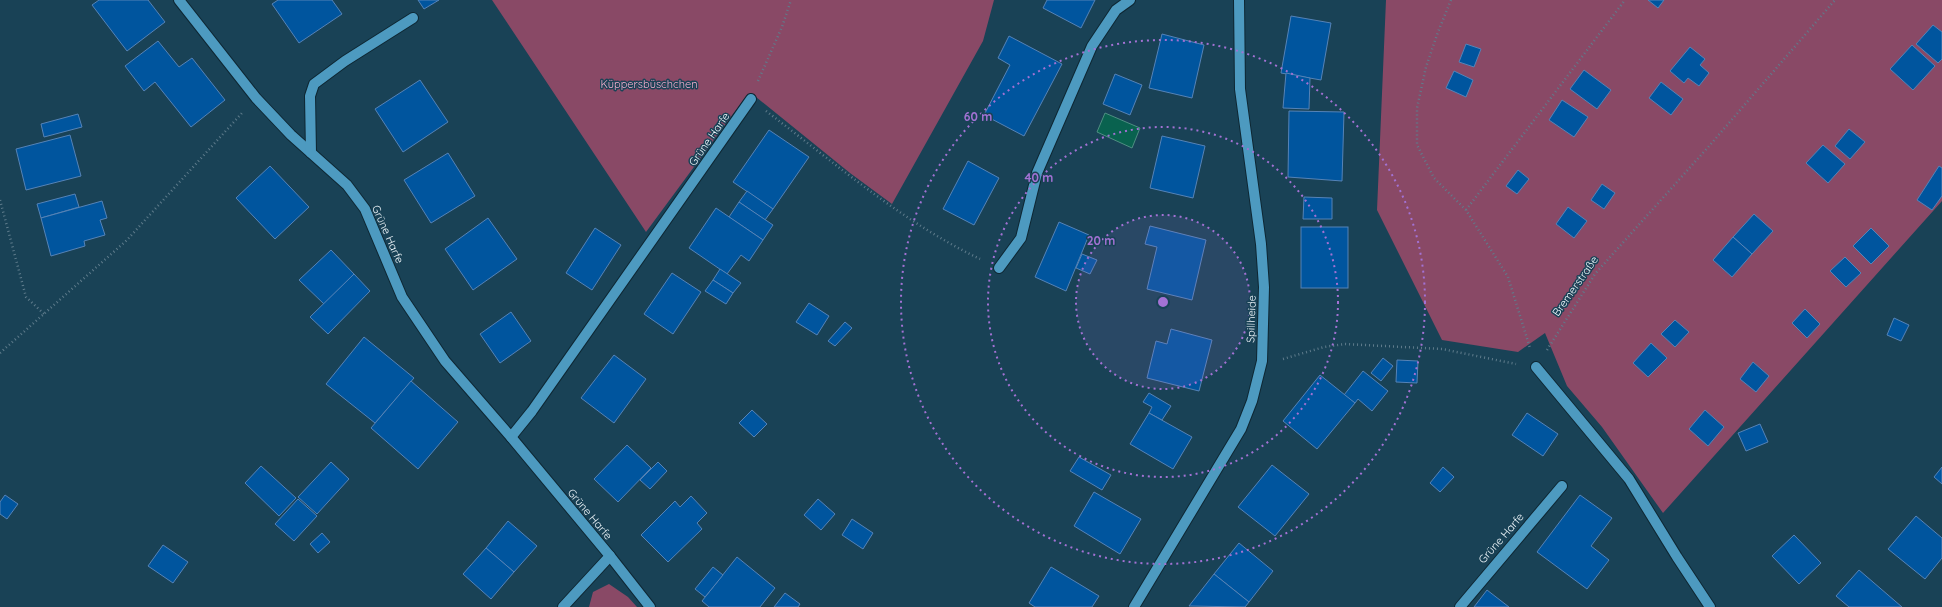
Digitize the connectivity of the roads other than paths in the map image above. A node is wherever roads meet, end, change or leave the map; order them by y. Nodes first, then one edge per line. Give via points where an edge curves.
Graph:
1 (179, 0) edge
2 (1130, 0) edge
3 (1239, 0) edge
4 (413, 18) dead end
5 (751, 99) road end
6 (311, 153) junction
7 (999, 268) road end
8 (1536, 367) road end
9 (511, 437) junction
10 (1562, 486) dead end
11 (610, 556) junction
12 (563, 607) edge
13 (650, 607) edge
14 (1134, 607) edge
15 (1460, 607) edge
16 (1710, 607) edge

1 - 6 street, Grüne Harfe via 256,98
2 - 7 street via 1116,10 1092,46 1037,173 1021,238
3 - 14 street, Spillheide via 1240,89 1264,280 1262,360 1252,401 1240,429
4 - 6 street via 314,84 310,96
5 - 9 street, Grüne Harfe via 532,411
6 - 9 street, Grüne Harfe via 347,185 365,209 402,297 445,362
8 - 16 street via 1629,479
9 - 11 street, Grüne Harfe
10 - 15 street, Grüne Harfe
11 - 12 street
11 - 13 street, Grüne Harfe

